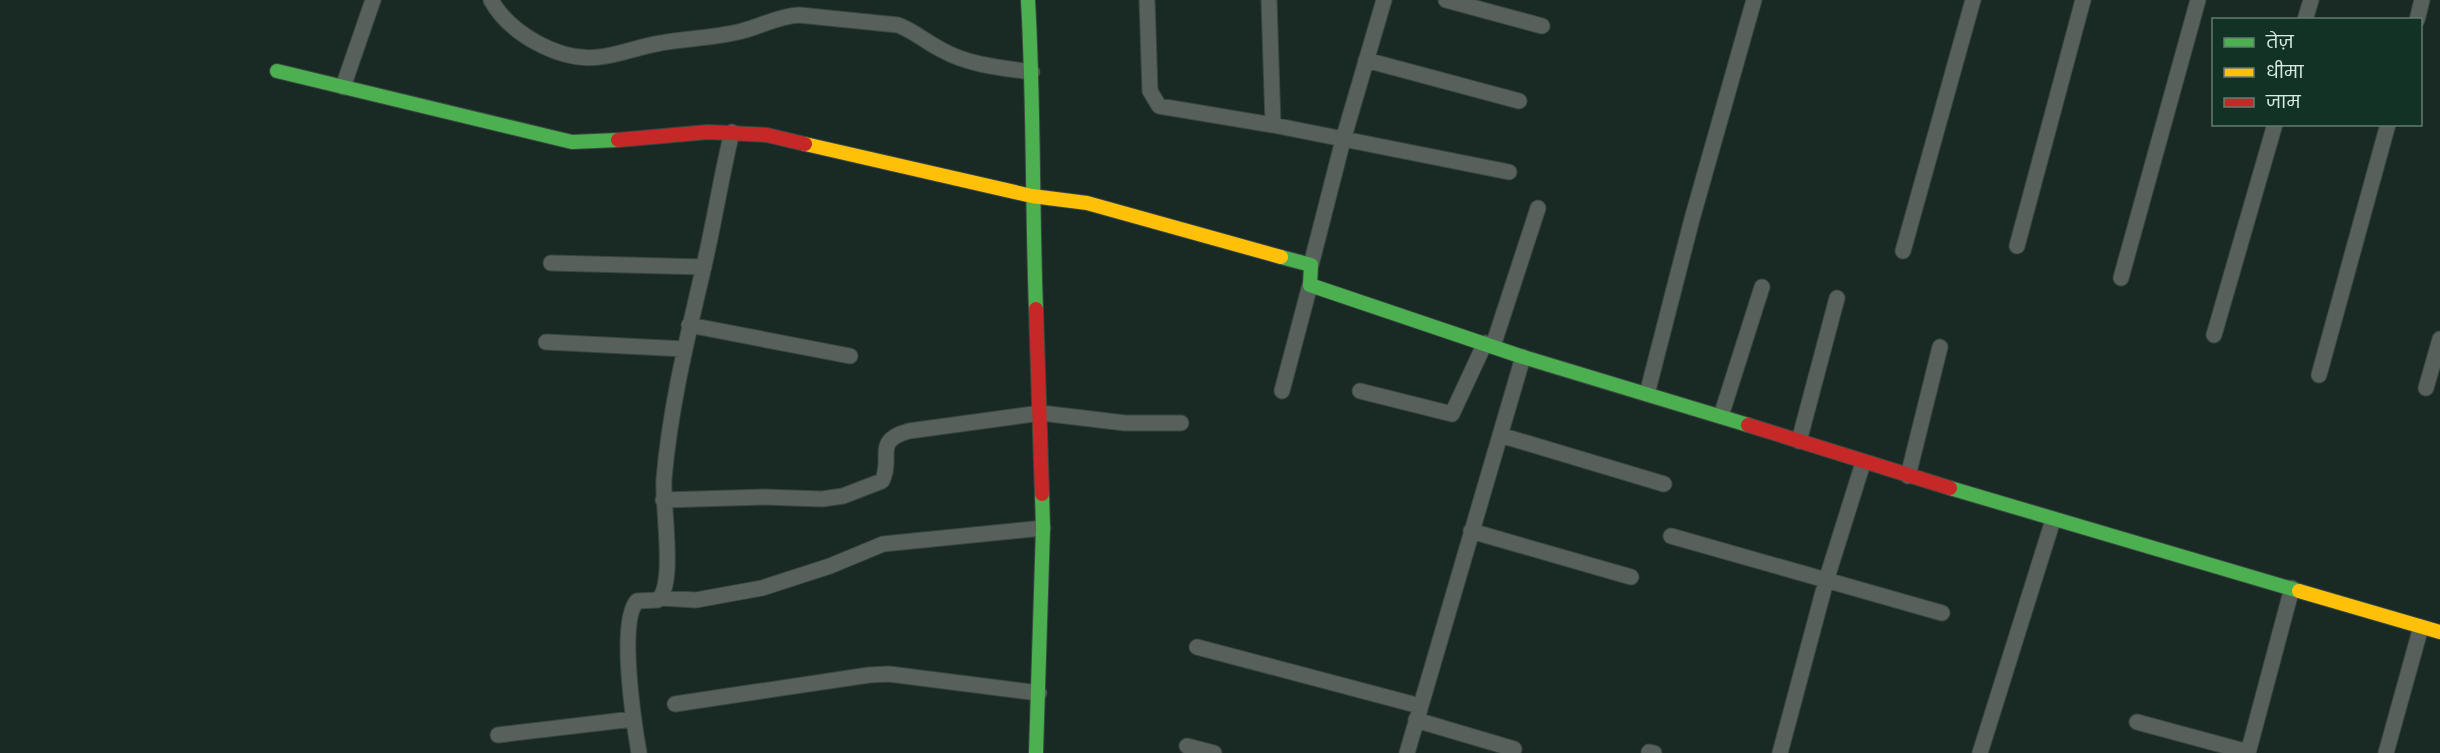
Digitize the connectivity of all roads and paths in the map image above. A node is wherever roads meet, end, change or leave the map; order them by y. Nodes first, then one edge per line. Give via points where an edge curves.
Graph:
1 (373, 0) edge
2 (491, 0) edge
3 (1028, 0) edge
4 (1147, 0) edge
5 (1269, 0) edge
6 (1384, 0) edge
7 (1446, 0) edge
8 (1754, 0) edge
9 (1973, 0) edge
10 (2083, 0) edge
11 (2198, 0) edge
12 (2311, 0) edge
13 (2422, 0) edge
14 (2306, 18) edge
15 (2418, 18) edge
16 (1542, 26) dead end
17 (1366, 60) junction
18 (278, 71) dead end
19 (1032, 72) junction
20 (343, 87) junction
21 (1519, 100) dead end
22 (1274, 124) junction
23 (2274, 126) edge
24 (2387, 126) edge
25 (732, 132) junction
26 (1343, 140) junction
27 (1509, 172) dead end
28 (1032, 196) junction
29 (1538, 208) dead end
30 (2017, 246) dead end
31 (1903, 251) dead end
32 (551, 263) dead end
33 (1311, 265) junction
34 (704, 267) junction
35 (2121, 278) dead end
36 (1310, 285) junction
37 (1762, 287) dead end
38 (1837, 298) dead end
39 (689, 325) junction
40 (2214, 335) dead end
41 (2440, 339) edge
42 (546, 342) dead end
43 (1489, 345) junction
44 (1940, 347) dead end
45 (685, 349) junction
46 (850, 356) dead end
47 (1523, 357) junction
48 (2319, 375) dead end
49 (2426, 388) dead end
50 (1282, 391) dead end
51 (1360, 391) dead end
52 (1647, 394) junction
53 (1041, 413) junction
54 (1721, 416) junction
55 (1182, 423) dead end
56 (1500, 435) junction
57 (1799, 441) junction
58 (1863, 464) junction
59 (1908, 476) junction
60 (1665, 483) dead end
61 (663, 500) junction
62 (2053, 520) junction
63 (1043, 528) junction
64 (1471, 531) junction
65 (1671, 536) dead end
66 (1631, 577) dead end
67 (1826, 581) junction
68 (2292, 588) junction
69 (660, 598) junction
70 (1942, 614) dead end
71 (2421, 627) junction
72 (2440, 633) edge
73 (1197, 647) dead end
74 (1039, 693) junction
75 (675, 704) dead end
76 (1418, 713) junction
77 (633, 719) junction
78 (2137, 722) dead end
79 (498, 735) dead end
80 (1187, 746) dead end
81 (1514, 749) dead end
82 (2248, 752) edge
83 (639, 753) edge
84 (1036, 753) edge
85 (1214, 753) edge
86 (1407, 753) edge
87 (1780, 753) edge
88 (1980, 753) edge
89 (2386, 753) edge

1 - 20 street
2 - 19 street via 506,19 539,43 589,58 742,31 799,15 898,25 941,50 970,61
3 - 19 street
4 - 22 street via 1150,91 1156,104
5 - 22 street
6 - 17 street
7 - 16 street
8 - 52 street
9 - 31 street
10 - 30 street
11 - 35 street
12 - 14 street
13 - 15 street
17 - 21 street
17 - 26 street
18 - 20 street
19 - 28 street
20 - 25 street via 572,142
22 - 26 street
23 - 40 street
24 - 48 street
25 - 28 street via 767,135
25 - 34 street
26 - 27 street
26 - 33 street
28 - 33 street via 1087,203
28 - 53 street
29 - 43 street
32 - 34 street
33 - 36 street
34 - 39 street
36 - 43 street
36 - 50 street
37 - 54 street
38 - 57 street
39 - 45 street
39 - 46 street
41 - 49 street
42 - 45 street
43 - 47 street
43 - 51 street via 1452,414
44 - 59 street
45 - 61 street via 671,422
47 - 52 street
47 - 56 street
52 - 54 street
53 - 55 street via 1113,422
53 - 61 street via 900,434 885,449 882,481 843,496 822,500
53 - 63 street
54 - 57 street
56 - 60 street
56 - 64 street
57 - 58 street
58 - 59 street
58 - 67 street
59 - 62 street
61 - 69 street via 668,549
62 - 68 street
62 - 88 street
63 - 69 street via 883,544 762,588 696,600
63 - 74 street
64 - 66 street
64 - 76 street
65 - 67 street
67 - 70 street
67 - 87 street
68 - 71 street
68 - 82 street
69 - 77 street via 637,601 632,611 628,660
71 - 72 street
71 - 89 street
73 - 76 street
74 - 75 street via 889,674
74 - 84 street
76 - 81 street
76 - 86 street
77 - 79 street
77 - 83 street
78 - 82 street
80 - 85 street

